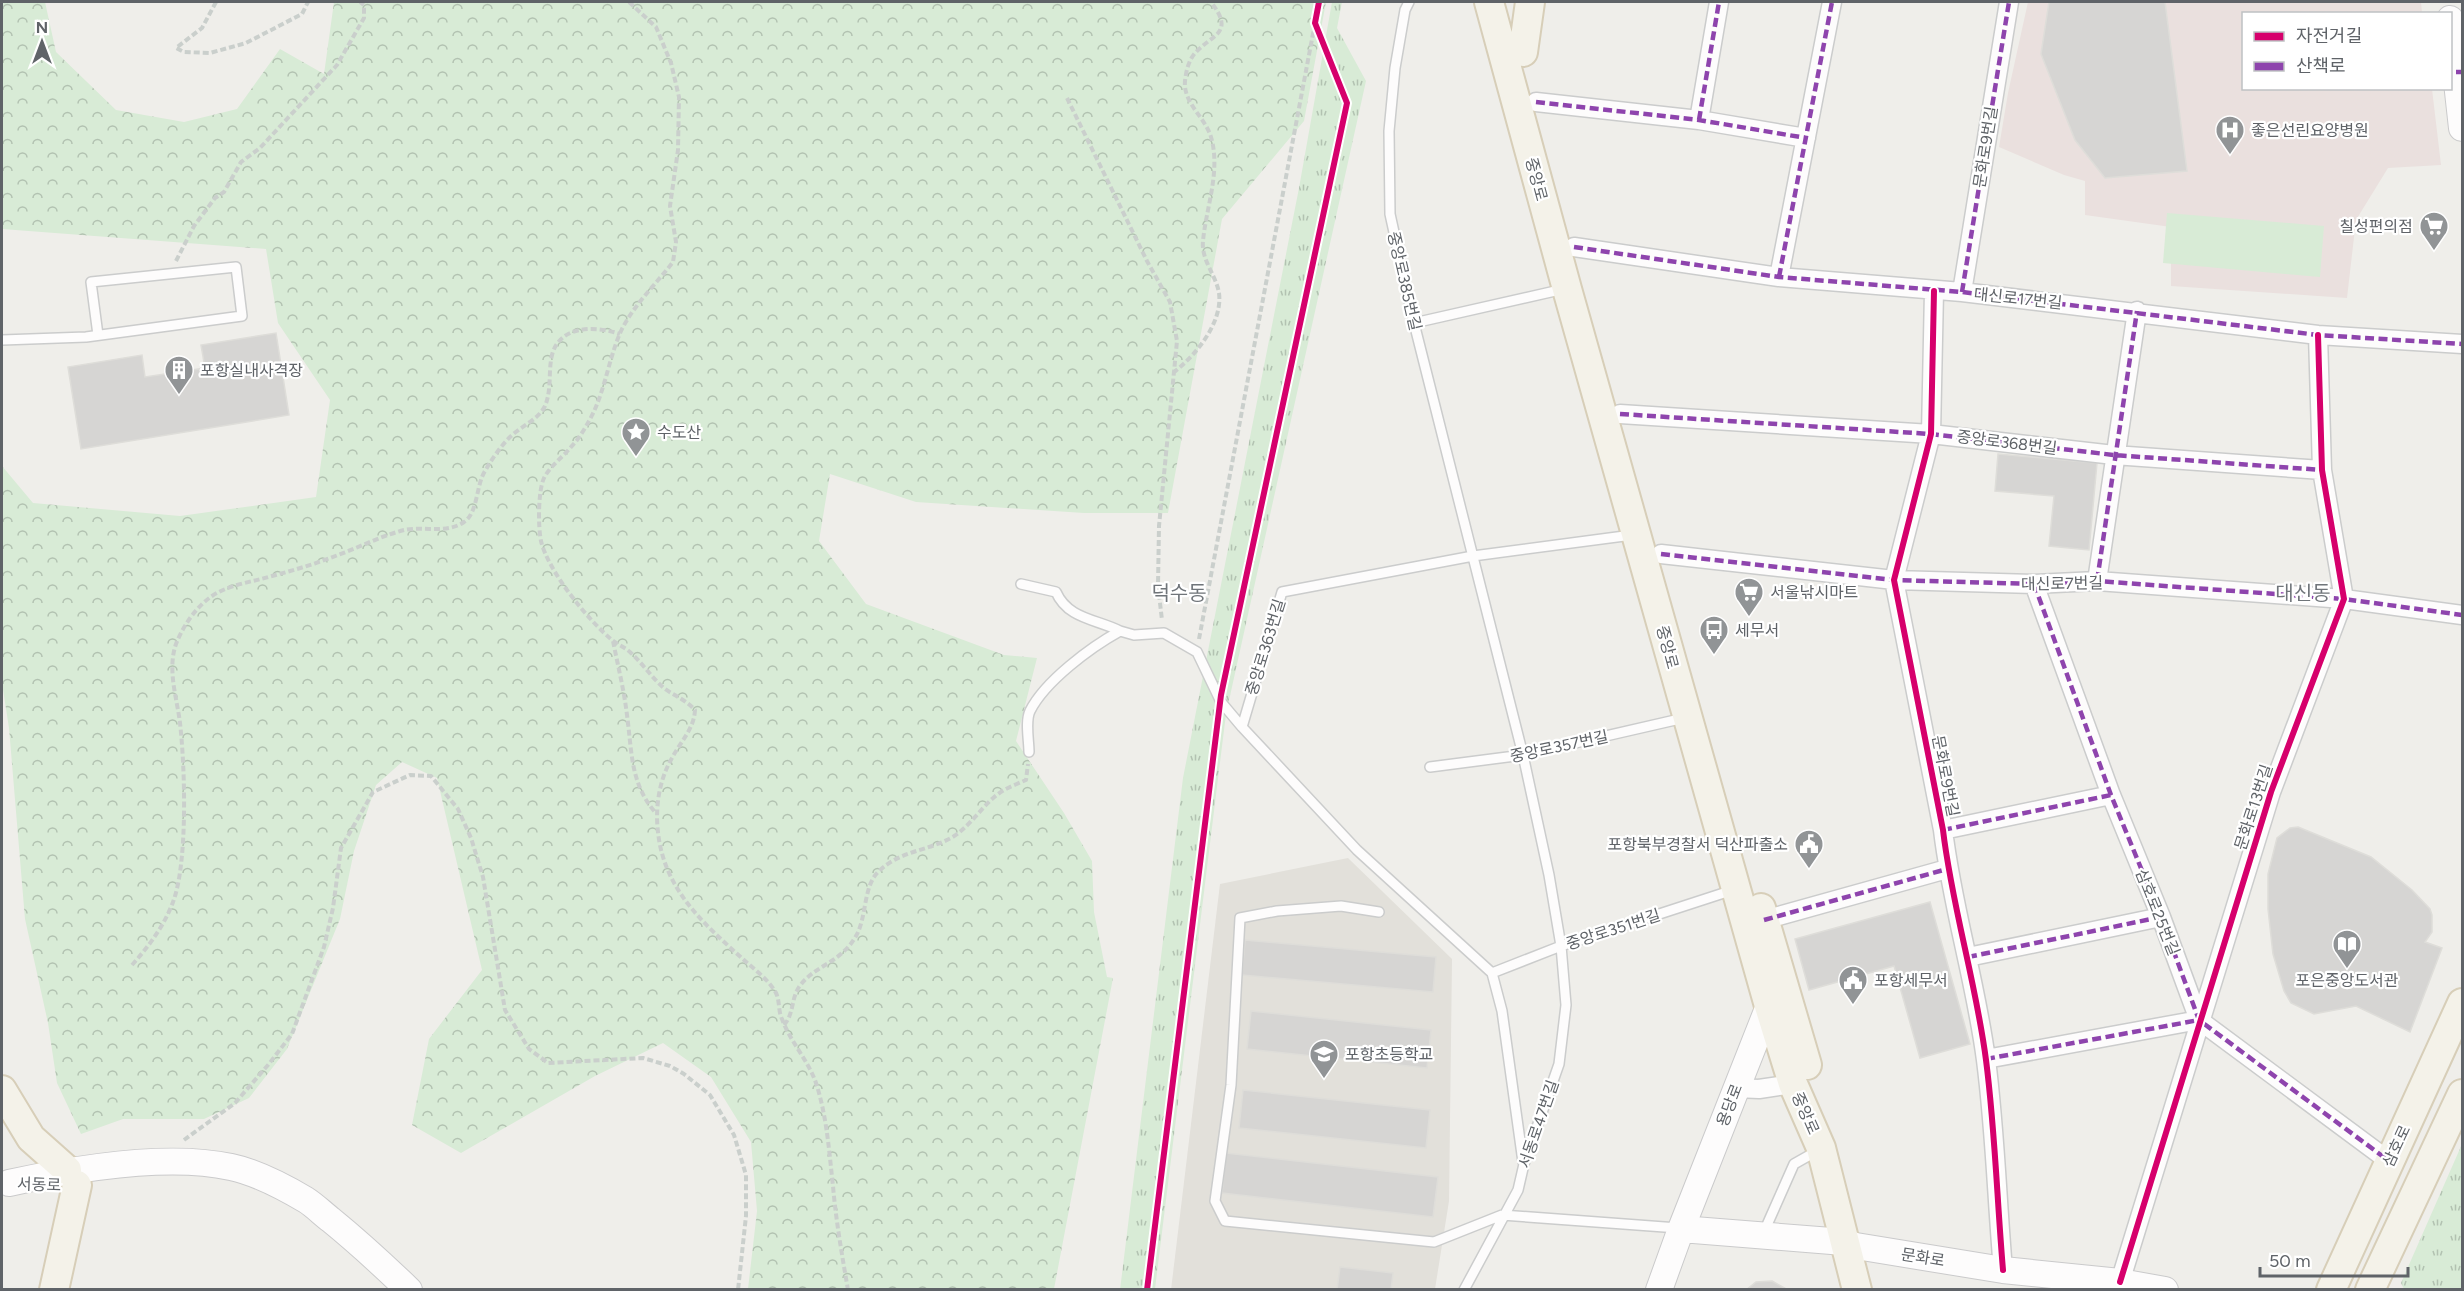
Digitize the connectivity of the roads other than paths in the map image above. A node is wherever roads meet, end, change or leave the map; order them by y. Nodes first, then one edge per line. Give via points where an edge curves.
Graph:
1 (1409, 2) edge
2 (1489, 2) edge
3 (1509, 2) edge
4 (1530, 2) edge
5 (1719, 2) edge
6 (1832, 2) edge
7 (2009, 2) edge
8 (2452, 26) edge
9 (1523, 52) junction
10 (2459, 72) edge
11 (1536, 102) junction
12 (1699, 120) junction
13 (2463, 128) edge
14 (1806, 138) junction
15 (1574, 247) junction
16 (1779, 277) junction
17 (1567, 289) junction
18 (1934, 291) junction
19 (1962, 292) junction
20 (2137, 311) junction
21 (1414, 323) junction
22 (98, 335) junction
23 (2318, 335) junction
24 (2, 340) edge
25 (2463, 344) edge
26 (1620, 414) junction
27 (1931, 434) junction
28 (2114, 455) junction
29 (2322, 470) junction
30 (1637, 534) junction
31 (1661, 554) junction
32 (1473, 556) junction
33 (1894, 580) junction
34 (2097, 581) junction
35 (1021, 584) dead end
36 (2034, 584) junction
37 (2344, 599) junction
38 (2463, 615) edge
39 (1120, 631) junction
40 (1687, 717) junction
41 (1242, 727) junction
42 (1029, 752) road end
43 (1523, 755) junction
44 (1430, 767) dead end
45 (2111, 795) junction
46 (1943, 830) junction
47 (1947, 869) junction
48 (1736, 889) junction
49 (1379, 912) dead end
50 (2161, 917) junction
51 (1764, 920) junction
52 (1561, 946) junction
53 (1968, 957) junction
54 (1492, 973) junction
55 (1777, 996) junction
56 (2463, 1004) edge
57 (2199, 1020) junction
58 (1986, 1059) junction
59 (1793, 1084) junction
60 (1735, 1088) junction
61 (2, 1090) edge
62 (2463, 1094) edge
63 (1821, 1148) junction
64 (2389, 1161) junction
65 (1524, 1164) junction
66 (72, 1177) junction
67 (1502, 1215) junction
68 (1681, 1228) junction
69 (1763, 1235) junction
70 (1850, 1244) junction
71 (2003, 1270) junction
72 (2120, 1286) edge
73 (54, 1290) edge
74 (394, 1290) edge
75 (409, 1290) edge
76 (1464, 1290) edge
77 (1659, 1290) edge
78 (1857, 1290) edge
79 (1869, 1290) edge
80 (2164, 1290) edge
81 (2331, 1290) edge
82 (2370, 1290) edge

1 - 21 lane, 중앙로385번길 via 1395,68 1389,131 1390,214
2 - 17 main road, 중앙로
3 - 9 main road, 중앙로
4 - 9 main road
5 - 12 street
6 - 14 street
7 - 19 street, 문화로9번길
8 - 10 main road
9 - 11 main road, 중앙로
10 - 13 main road
11 - 12 street
11 - 15 main road, 중앙로
12 - 14 street
14 - 16 street
15 - 16 street, 대신로17번길
15 - 26 main road, 중앙로
16 - 18 street, 대신로17번길
17 - 21 lane
17 - 30 main road, 중앙로
18 - 19 street, 대신로17번길
18 - 27 street, 문화로9번길
19 - 20 street, 대신로17번길
20 - 23 street, 대신로17번길
20 - 28 street
21 - 32 lane, 중앙로385번길
22 - 22 lane via 242,316 236,267 91,282
22 - 24 lane
23 - 25 street, 대신로17번길
23 - 29 street
26 - 27 street, 중앙로368번길
26 - 31 main road, 중앙로
27 - 28 street, 중앙로368번길
27 - 33 street, 문화로9번길
28 - 29 street, 중앙로368번길
28 - 34 street
29 - 37 street
30 - 32 lane, 중앙로363번길
30 - 40 main road, 중앙로
31 - 33 street, 대신로7번길
31 - 51 main road, 중앙로
32 - 41 lane, 중앙로363번길 via 1282,592
32 - 43 lane, 중앙로385번길
33 - 36 street, 대신로7번길
33 - 46 street, 문화로9번길
34 - 36 street, 대신로7번길
34 - 37 street, 대신로7번길
35 - 39 lane via 1056,592 1062,605 1079,616
36 - 45 street, 삼호로25번길
37 - 38 street, 대신로7번길
37 - 57 street, 문화로13번길 via 2271,792
39 - 41 lane, 중앙로363번길 via 1134,635 1164,633 1197,652 1221,702
39 - 42 lane via 1091,647 1028,712
40 - 43 lane, 중앙로357번길
40 - 48 main road, 중앙로
41 - 54 lane via 1357,850
43 - 44 lane, 중앙로357번길
43 - 52 lane, 서동로47번길
45 - 46 street
45 - 50 street, 삼호로25번길
46 - 47 street, 문화로9번길
47 - 51 street
47 - 53 street, 문화로9번길
48 - 52 lane, 중앙로351번길
48 - 55 main road, 중앙로
49 - 67 lane via 1341,906 1240,918 1231,1085 1215,1201 1225,1221 1434,1242
50 - 53 street
50 - 57 street, 삼호로25번길
51 - 55 main road, 중앙로
52 - 54 lane, 중앙로351번길
52 - 65 lane, 서동로47번길 via 1566,1005 1559,1064
53 - 58 street, 문화로9번길
54 - 65 lane via 1502,1011
55 - 59 main road, 중앙로
55 - 60 main road, 용당로
55 - 70 main road, 중앙로
56 - 64 main road, 삼호로
57 - 58 street
57 - 64 street
57 - 72 street, 문화로13번길
58 - 71 street, 문화로9번길
59 - 60 street
59 - 63 main road, 중앙로
60 - 68 main road, 용당로
61 - 66 main road via 32,1138
62 - 82 main road
63 - 69 lane via 1794,1164
63 - 70 main road, 중앙로
64 - 81 main road, 삼호로
65 - 67 lane, 서동로47번길 via 1518,1190
66 - 73 main road
66 - 74 main road, 서동로 via 182,1170 230,1175 265,1186 305,1206 352,1246
66 - 75 main road, 서동로 via 159,1163 231,1167 307,1200
67 - 68 lane
67 - 76 lane, 서동로47번길
68 - 69 main road, 문화로
68 - 77 main road, 용당로
69 - 70 main road, 문화로
70 - 71 main road, 문화로
70 - 78 main road, 중앙로
70 - 79 main road, 중앙로
71 - 72 main road, 문화로
72 - 80 main road, 문화로

